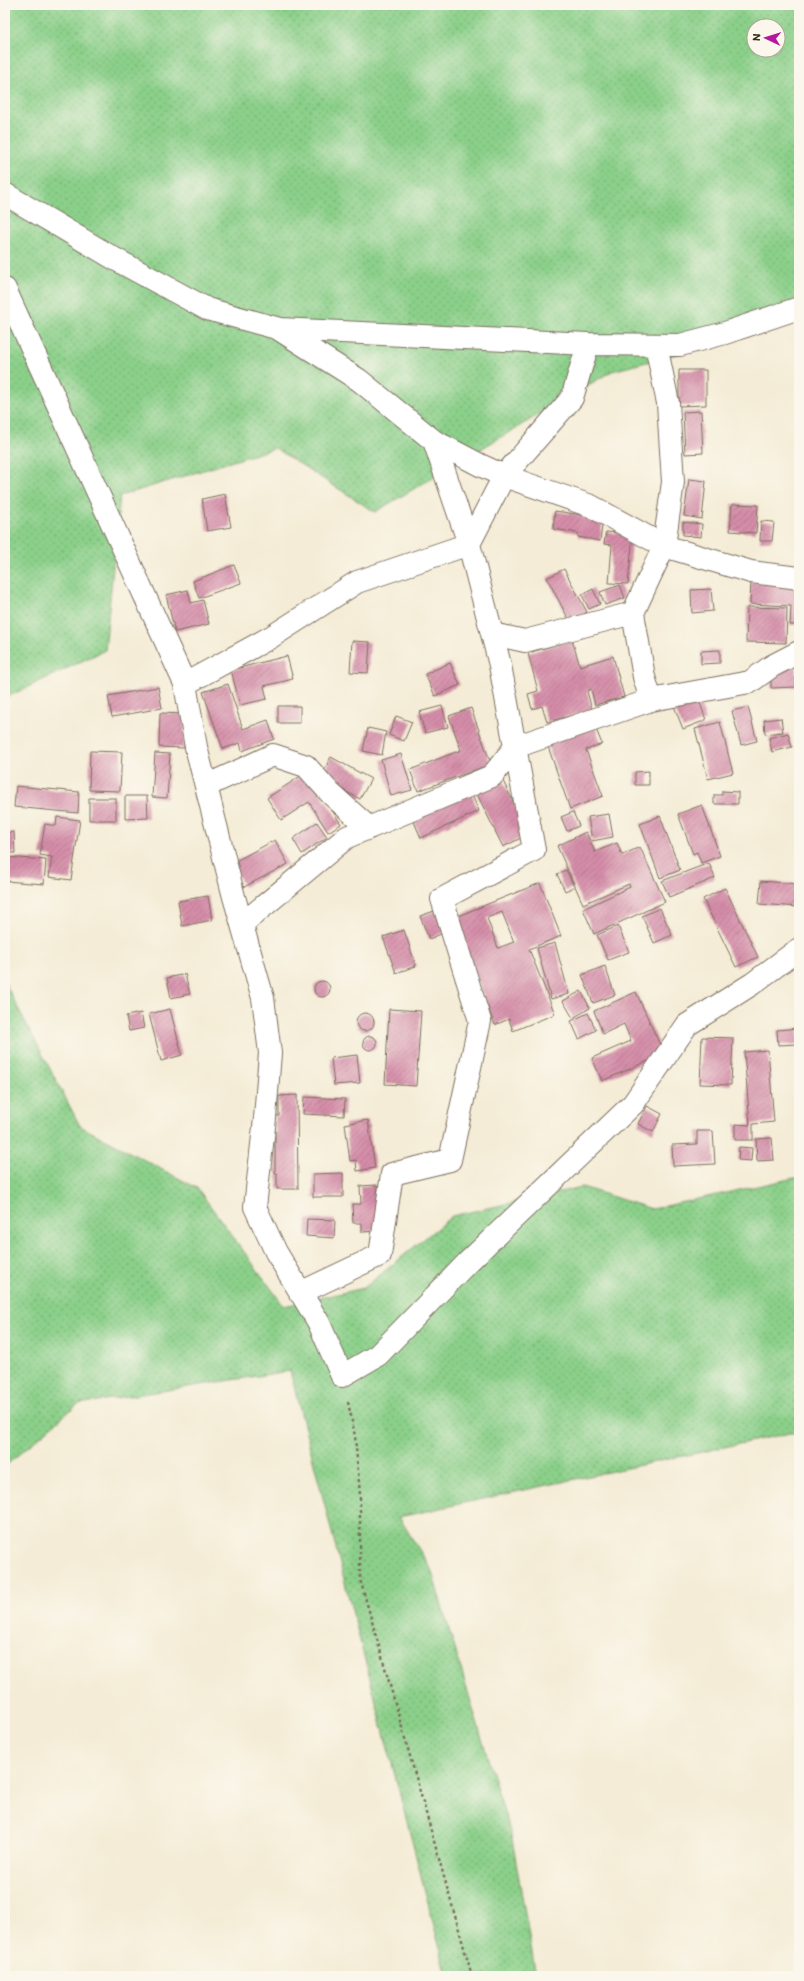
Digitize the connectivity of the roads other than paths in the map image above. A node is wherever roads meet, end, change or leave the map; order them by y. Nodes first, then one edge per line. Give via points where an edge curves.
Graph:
1 (5, 194) edge
2 (5, 289) edge
3 (799, 308) edge
4 (280, 329) junction
5 (588, 344) junction
6 (656, 345) junction
7 (434, 441) junction
8 (504, 476) junction
9 (469, 544) junction
10 (664, 546) junction
11 (799, 578) edge
12 (633, 613) junction
13 (492, 634) junction
14 (799, 652) edge
15 (185, 684) junction
16 (651, 700) junction
17 (515, 748) junction
18 (206, 786) junction
19 (369, 828) junction
20 (242, 924) junction
21 (799, 949) edge
22 (300, 1293) junction

1 - 4 street via 115,259 207,309
2 - 15 street
3 - 6 street via 680,345
4 - 5 street
4 - 7 street via 359,380
5 - 6 street
5 - 8 street via 572,398
6 - 10 street via 668,403 673,482
7 - 8 street
7 - 9 street
8 - 9 street
8 - 10 street via 591,506
9 - 13 street
9 - 15 street via 357,582 271,637
10 - 11 street via 751,572
10 - 12 street
12 - 13 street via 525,641
12 - 16 street via 644,677
13 - 17 street
14 - 16 street via 772,666 750,682
15 - 18 street
16 - 17 street
17 - 19 street via 492,776
17 - 22 street via 534,850 442,899 480,1020 450,1160 392,1174 380,1255
18 - 19 street via 273,755 306,766
18 - 20 street
19 - 20 street via 347,837
20 - 22 street via 263,998 270,1053 255,1207 276,1252
21 - 22 street via 752,984 687,1025 633,1104 468,1262 378,1355 342,1376 319,1323

